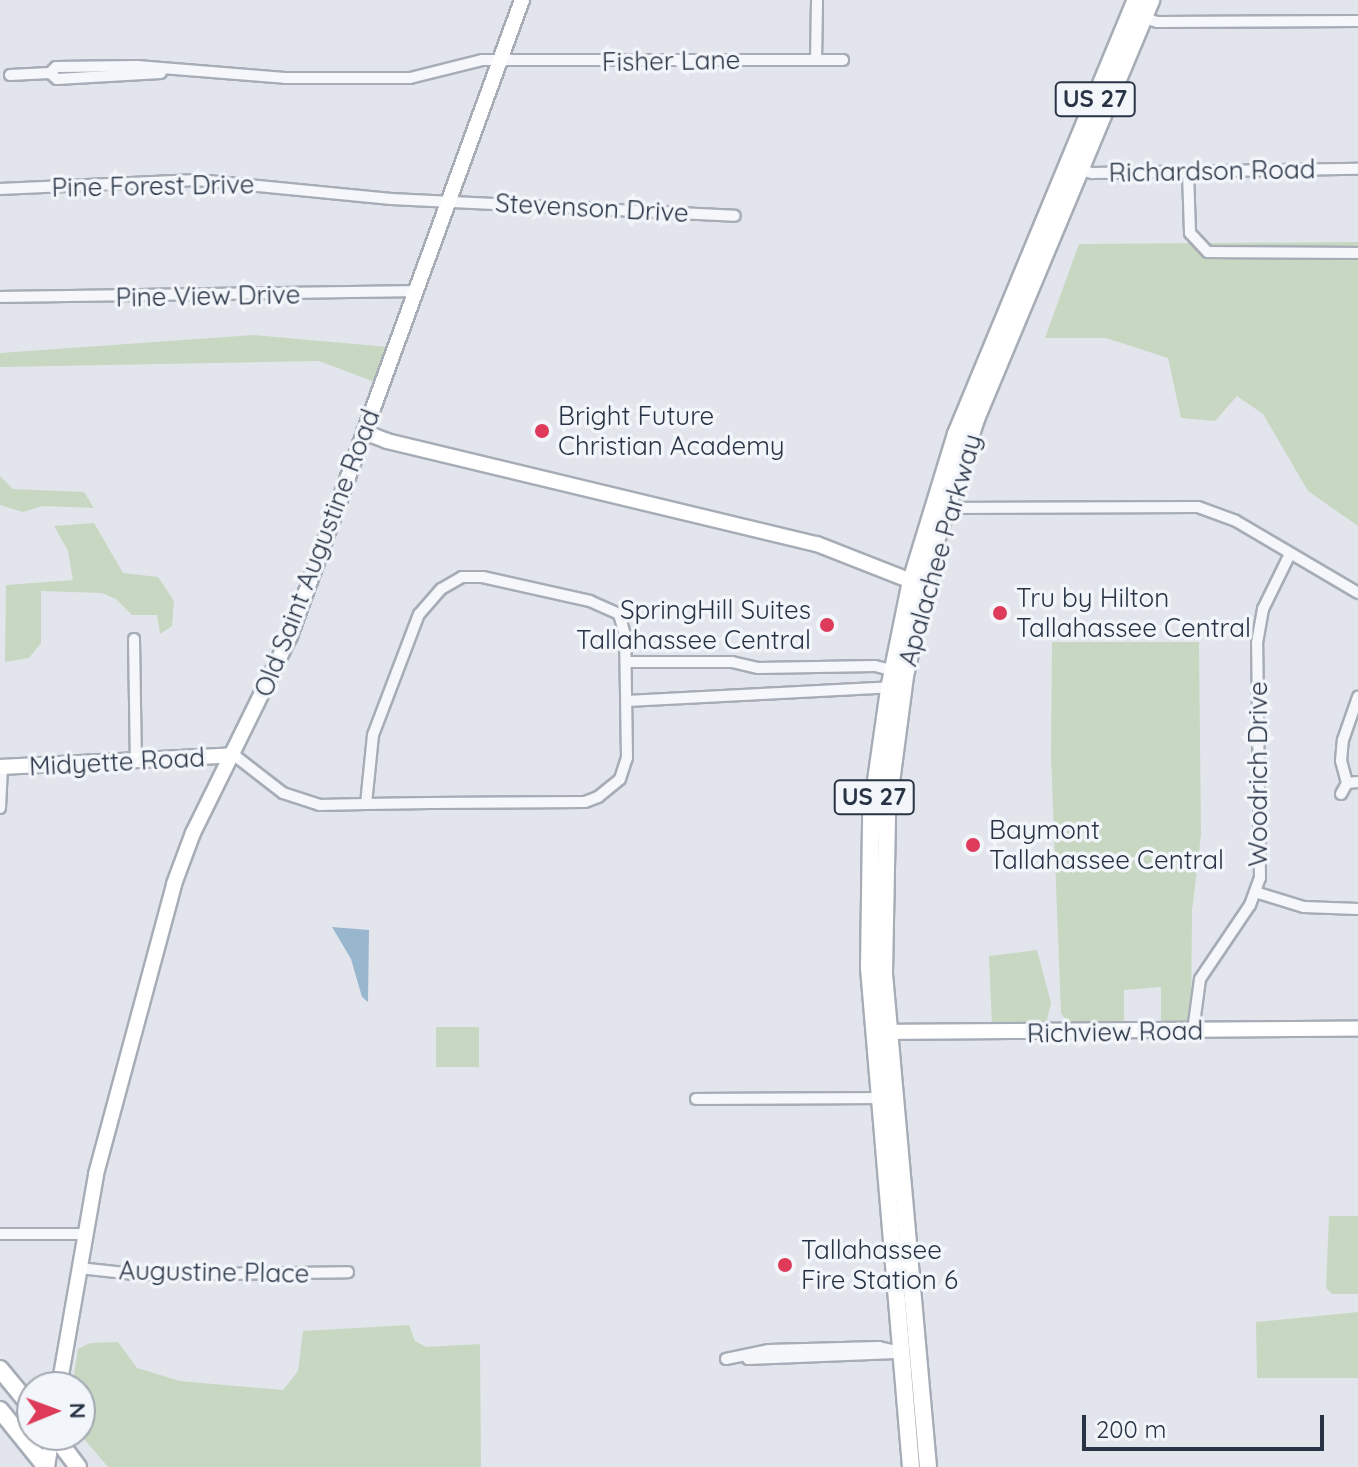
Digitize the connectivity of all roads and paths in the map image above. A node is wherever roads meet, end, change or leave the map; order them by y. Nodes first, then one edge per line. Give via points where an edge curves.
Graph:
1 (522, 0) edge
2 (817, 0) edge
3 (1137, 0) edge
4 (1151, 0) edge
5 (1144, 18) junction
6 (1358, 21) edge
7 (816, 60) junction
8 (843, 60) dead end
9 (499, 63) junction
10 (10, 75) dead end
11 (1072, 168) junction
12 (1358, 169) edge
13 (1188, 172) junction
14 (0, 189) edge
15 (449, 201) junction
16 (735, 216) dead end
17 (1358, 253) edge
18 (416, 291) junction
19 (0, 297) edge
20 (364, 432) junction
21 (939, 508) junction
22 (1290, 554) junction
23 (911, 581) junction
24 (1358, 593) edge
25 (134, 639) dead end
26 (626, 662) junction
27 (898, 673) junction
28 (889, 689) junction
29 (1358, 697) edge
30 (627, 701) junction
31 (234, 755) junction
32 (136, 762) junction
33 (1, 767) edge
34 (1348, 786) edge
35 (366, 804) junction
36 (0, 808) edge
37 (870, 839) junction
38 (884, 868) junction
39 (1255, 892) junction
40 (1358, 909) edge
41 (1358, 1029) edge
42 (1193, 1031) junction
43 (880, 1032) junction
44 (880, 1098) junction
45 (696, 1099) dead end
46 (905, 1212) junction
47 (891, 1230) junction
48 (0, 1234) edge
49 (85, 1234) junction
50 (909, 1262) junction
51 (79, 1268) junction
52 (348, 1272) dead end
53 (909, 1352) junction
54 (0, 1369) edge
55 (62, 1371) edge
56 (16, 1387) edge
57 (0, 1410) edge
58 (66, 1451) edge
59 (47, 1467) edge
60 (78, 1467) edge
61 (911, 1467) edge
62 (928, 1467) edge

1 - 9 street, Old Saint Augustine Road
2 - 7 street
3 - 5 main road
3 - 11 main road, Apalachee Parkway / US 27
4 - 5 main road, Apalachee Parkway / US 27
5 - 6 street
5 - 11 main road, Apalachee Parkway / US 27
7 - 8 street, Fisher Lane
7 - 9 street, Fisher Lane
9 - 10 street, Fisher Lane via 463,61 410,78 56,67 50,73
9 - 15 street, Old Saint Augustine Road
11 - 13 street, Richardson Road
11 - 21 main road, Apalachee Parkway / US 27
12 - 13 street, Richardson Road
13 - 17 street via 1190,233 1208,252
14 - 15 street, Pine Forest Drive via 197,180
15 - 16 street, Stevenson Drive
15 - 18 street, Old Saint Augustine Road
18 - 19 street, Pine View Drive
18 - 20 street, Old Saint Augustine Road
20 - 23 street via 817,544
20 - 31 street, Old Saint Augustine Road via 290,636
21 - 22 street via 1198,507 1236,521
21 - 23 main road, Apalachee Parkway / US 27
21 - 27 main road, Apalachee Parkway / US 27
22 - 24 street
22 - 39 street, Woodrich Drive via 1263,609 1257,643 1261,857
23 - 27 main road, Apalachee Parkway / US 27
25 - 32 street
26 - 27 street
26 - 30 street
26 - 35 street via 621,618 605,606 483,577 455,580 419,614 373,735
27 - 28 main road, Apalachee Parkway / US 27
27 - 38 main road, Apalachee Parkway / US 27
28 - 30 street
28 - 37 main road, Apalachee Parkway / US 27
29 - 34 street via 1343,740
30 - 35 street via 626,764 611,788 585,802
31 - 32 street, Midyette Road
31 - 35 street via 291,796 319,805
31 - 49 street, Old Saint Augustine Road via 193,833 174,884 107,1129
32 - 33 street, Midyette Road
33 - 36 street
37 - 38 main road
37 - 43 main road, Apalachee Parkway / US 27
38 - 43 main road, Apalachee Parkway / US 27
39 - 40 street via 1304,907
39 - 42 street, Woodrich Drive via 1200,979
41 - 42 street, Richview Road
42 - 43 street, Richview Road
43 - 44 main road, Apalachee Parkway / US 27
43 - 46 main road, Apalachee Parkway / US 27
44 - 45 street
44 - 47 main road, Apalachee Parkway / US 27
46 - 47 main road
46 - 50 main road, Apalachee Parkway / US 27
47 - 50 main road
47 - 53 main road, Apalachee Parkway / US 27
48 - 49 street
49 - 51 street, Old Saint Augustine Road
50 - 53 main road, Apalachee Parkway / US 27
51 - 52 street, Augustine Place via 144,1275
51 - 55 street, Old Saint Augustine Road
53 - 53 street via 879,1347 769,1350 726,1359 881,1358
53 - 61 main road, Apalachee Parkway / US 27
53 - 62 main road, Apalachee Parkway / US 27
54 - 56 main road
57 - 59 main road
58 - 60 main road

